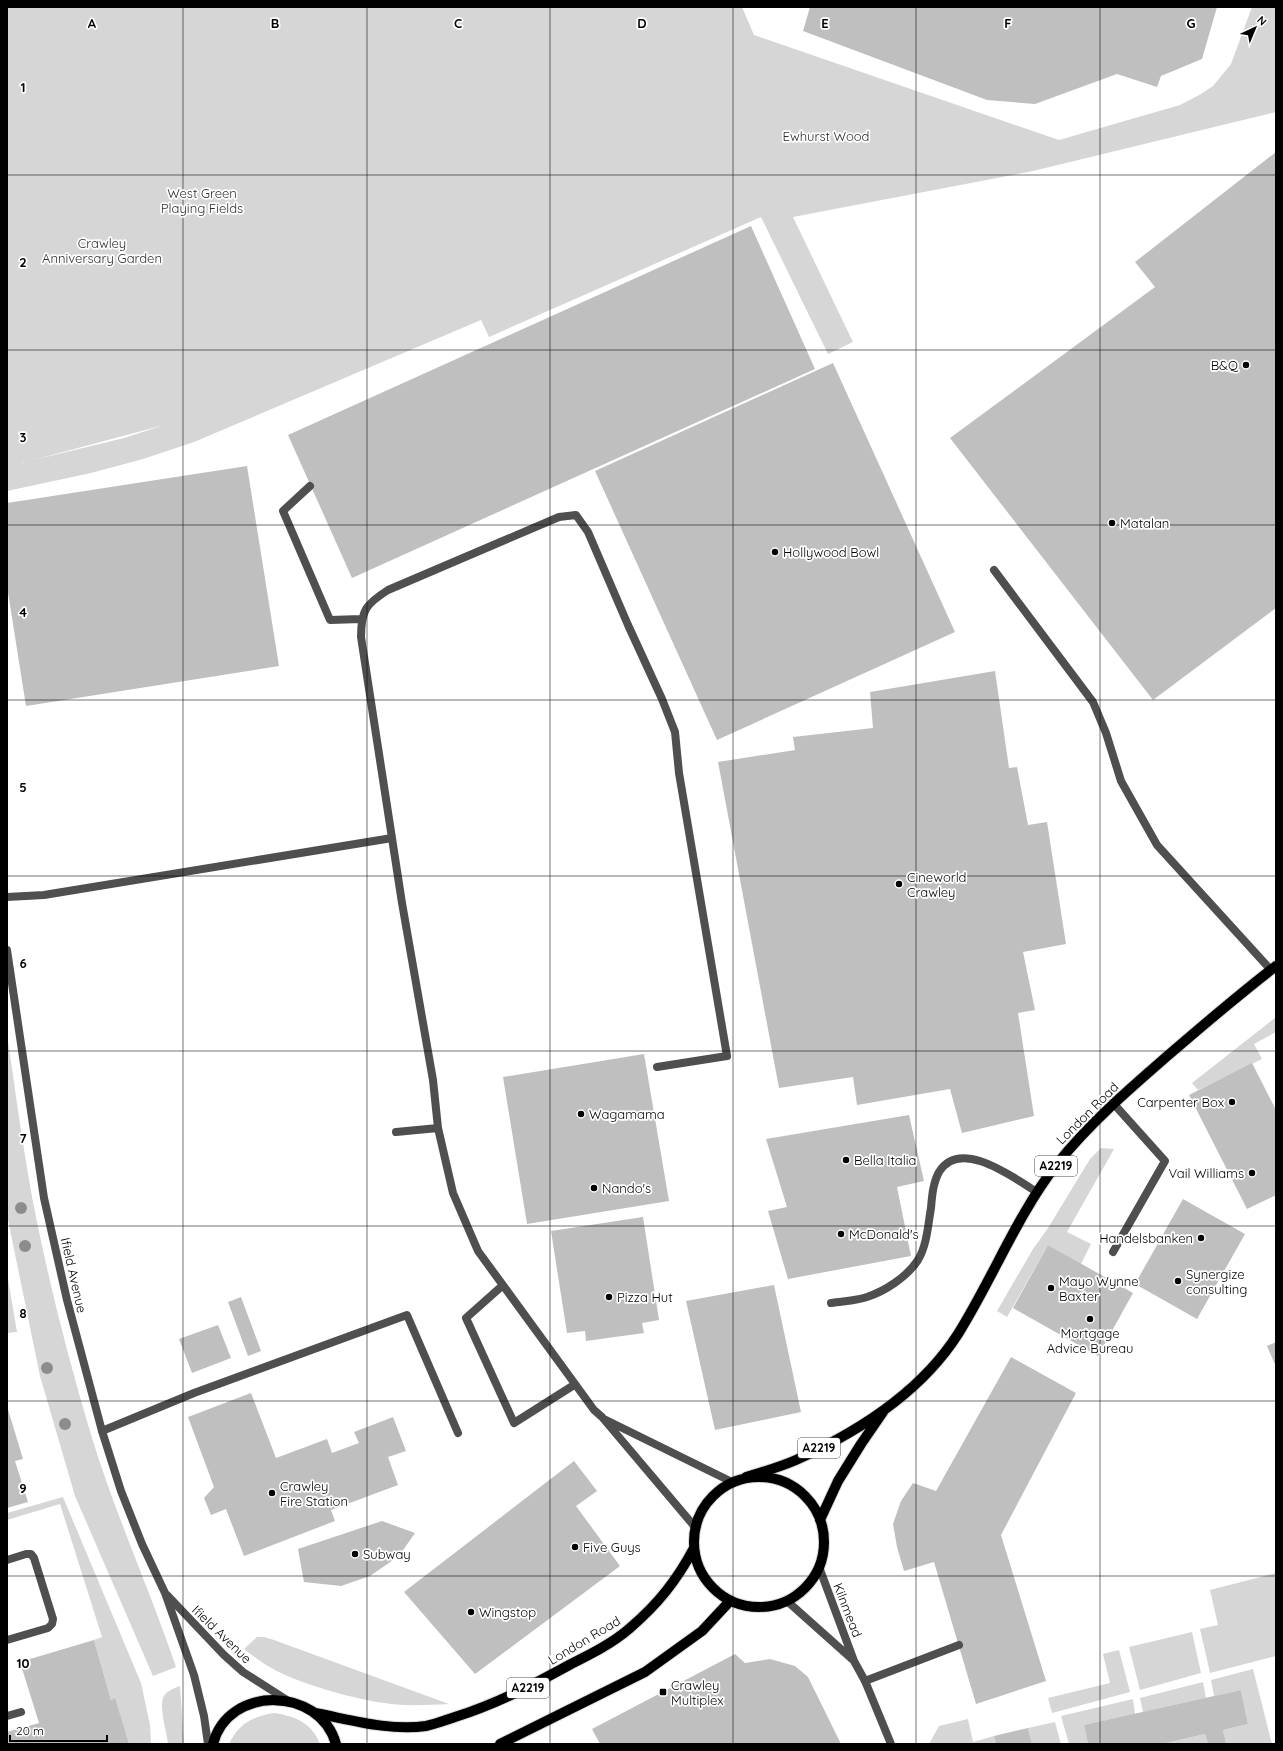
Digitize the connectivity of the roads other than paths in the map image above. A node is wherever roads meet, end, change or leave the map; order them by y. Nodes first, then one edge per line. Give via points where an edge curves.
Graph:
1 (310, 486) dead end
2 (994, 570) dead end
3 (361, 619) junction
4 (392, 838) junction
5 (7, 897) edge
6 (7, 950) edge
7 (1273, 968) edge
8 (657, 1067) dead end
9 (1113, 1103) junction
10 (438, 1128) junction
11 (396, 1132) dead end
12 (1037, 1192) junction
13 (1113, 1252) dead end
14 (502, 1286) junction
15 (831, 1303) dead end
16 (574, 1385) junction
17 (886, 1408) junction
18 (602, 1417) junction
19 (102, 1431) junction
20 (458, 1433) dead end
21 (746, 1477) junction
22 (732, 1482) junction
23 (820, 1520) junction
24 (695, 1527) junction
25 (694, 1548) junction
26 (7, 1560) edge
27 (819, 1567) junction
28 (165, 1593) junction
29 (730, 1601) junction
30 (787, 1601) junction
31 (7, 1640) edge
32 (959, 1645) dead end
33 (854, 1661) junction
34 (865, 1681) junction
35 (287, 1700) junction
36 (21, 1712) dead end
37 (315, 1713) junction
38 (7, 1716) edge
39 (208, 1744) edge
40 (212, 1744) edge
41 (336, 1744) edge
42 (500, 1744) edge
43 (892, 1744) edge

1 - 3 street via 283,512 330,620
2 - 7 street via 1093,702 1121,781 1157,845
3 - 4 street via 361,637
3 - 8 street via 370,601 388,590 559,517 576,515 588,532 675,732 679,773 727,1056
4 - 5 street via 44,895
4 - 10 street via 433,1080
6 - 19 street, Ifield Avenue via 44,1198 67,1300
7 - 9 main road, London Road / A2219
9 - 12 main road, London Road / A2219 via 1079,1137
9 - 13 street via 1165,1161
10 - 11 street
10 - 14 street via 453,1193 478,1251
12 - 15 street via 994,1166 969,1158 950,1161 939,1172 934,1185 926,1238 918,1260 905,1275 885,1289 866,1297
12 - 17 main road, London Road / A2219 via 958,1333 942,1356 912,1388
14 - 16 street
14 - 16 street via 466,1318 514,1423
16 - 18 street
17 - 21 main road, London Road / A2219 via 842,1436 795,1460
17 - 23 main road, London Road / A2219 via 838,1481
18 - 22 street
18 - 24 street
19 - 20 street via 194,1393 406,1315
19 - 28 street, Ifield Avenue via 121,1491
21 - 22 main road, A2219
21 - 23 main road, A2219 via 762,1476 781,1480 798,1490 810,1502
22 - 24 main road, A2219 via 712,1496 702,1509
23 - 27 main road, A2219 via 824,1536
24 - 25 main road, A2219
25 - 29 main road, A2219 via 698,1566 708,1583
25 - 37 main road, London Road / A2219 via 670,1588 629,1630 522,1691 478,1710 427,1726 388,1727
26 - 31 street via 31,1554 53,1619 48,1628
27 - 30 main road, A2219 via 811,1581
27 - 33 street, Kilnmead
28 - 35 street, Ifield Avenue via 243,1672
28 - 39 street, Ifield Avenue via 194,1675
29 - 30 main road, A2219 via 759,1607
29 - 42 main road via 702,1631 645,1672
30 - 33 street, Kilnmead
32 - 34 street
33 - 34 street, Kilnmead
34 - 43 street, Kilnmead
35 - 37 main road, A2219
35 - 40 main road, A2219 via 269,1699 252,1703 236,1712 223,1724
36 - 38 street
37 - 41 main road, A2219 via 327,1726

